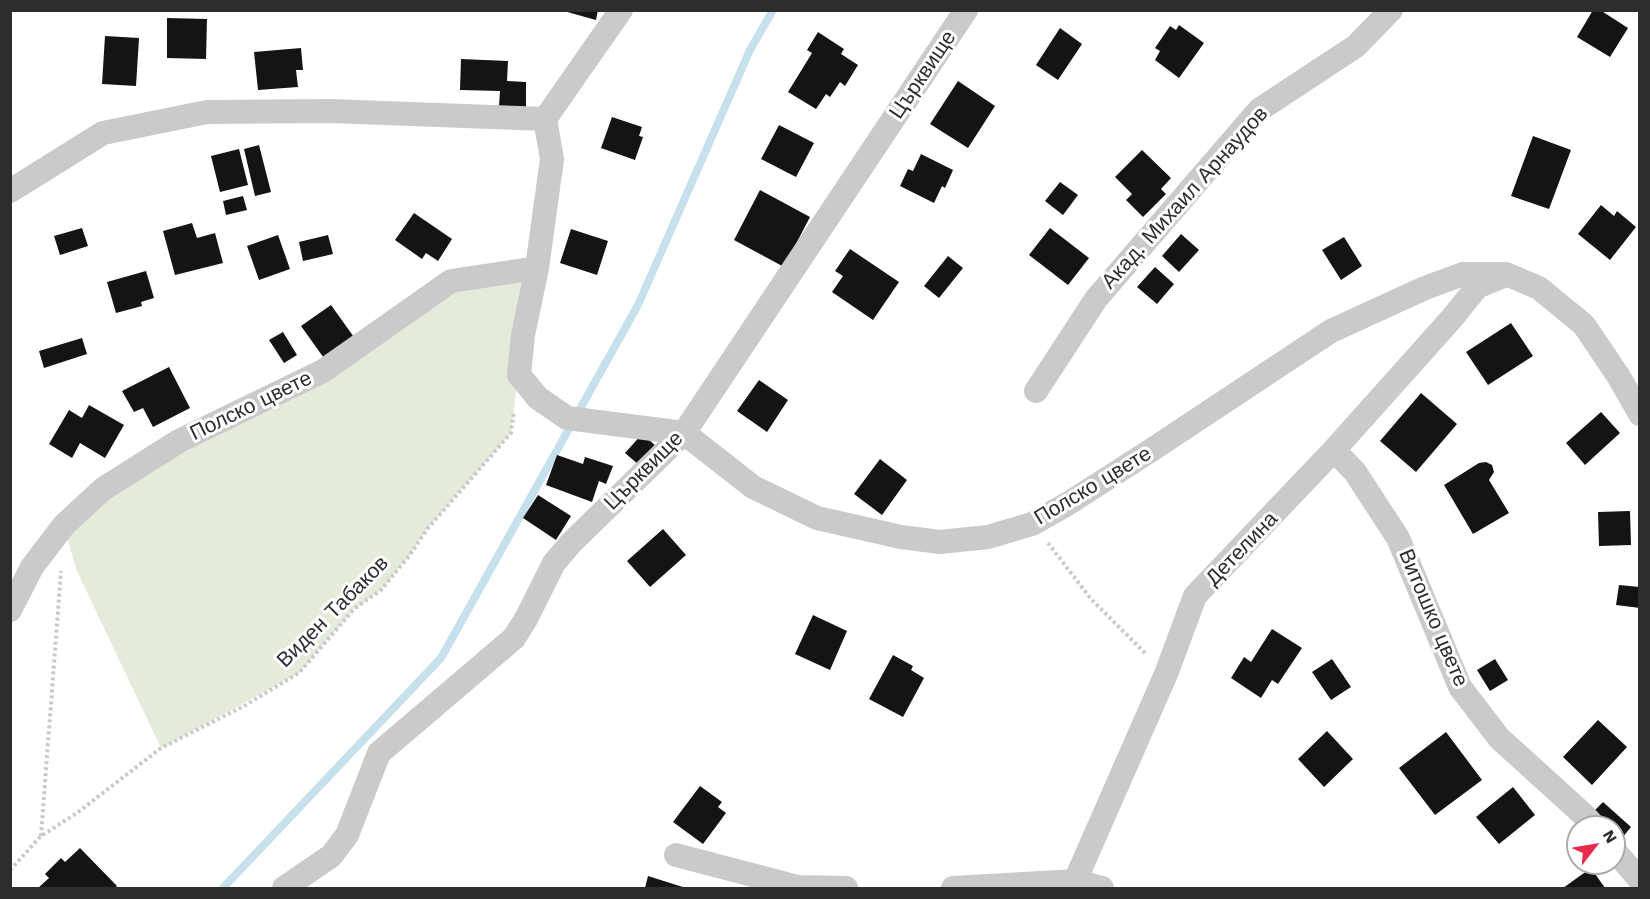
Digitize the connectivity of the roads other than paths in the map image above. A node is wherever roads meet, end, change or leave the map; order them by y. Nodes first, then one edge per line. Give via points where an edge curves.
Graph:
1 (621, 10) edge
2 (966, 10) edge
3 (1391, 10) edge
4 (545, 119) junction
5 (10, 191) edge
6 (537, 268) junction
7 (1506, 274) junction
8 (1036, 391) dead end
9 (1640, 414) edge
10 (684, 433) junction
11 (1334, 450) junction
12 (10, 610) edge
13 (1584, 815) edge
14 (676, 855) dead end
15 (1626, 864) edge
16 (1640, 880) edge
17 (1074, 885) edge
18 (284, 888) edge
19 (846, 888) edge
20 (953, 888) edge
21 (1102, 888) edge

1 - 4 street
2 - 10 street, Църквище
3 - 8 street, Акад. Михаил Арнаудов via 1356,46 1259,110 1096,299
4 - 5 street via 331,111 207,112 104,132
4 - 6 street via 552,159
6 - 10 street via 519,375 538,398 567,418
6 - 12 street, Полско цвете via 451,281 323,370 170,447 103,489 64,525 32,567
7 - 9 street, Полско цвете via 1539,288 1584,325
7 - 10 street, Полско цвете via 1463,274 1331,331 1069,503 1032,524 988,537 940,542 817,518 753,487
7 - 11 street, Детелина via 1477,287
10 - 18 street, Църквище via 554,563 514,638 379,753 347,835 331,856
11 - 13 street, Витошко цвете via 1355,472 1398,538 1460,687 1499,738
11 - 17 street, Детелина via 1195,597 1166,674
14 - 19 street via 798,887
15 - 16 street
17 - 20 street
17 - 21 street

